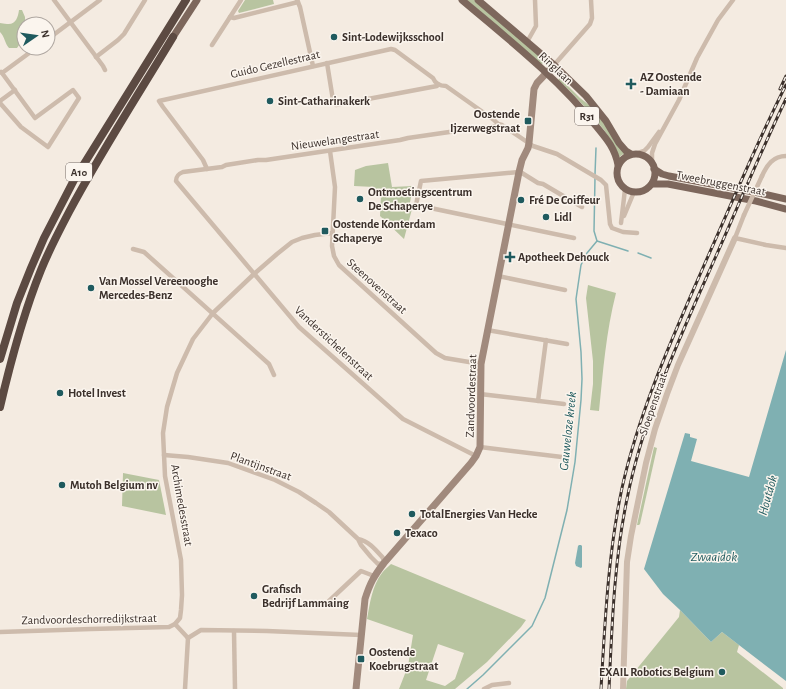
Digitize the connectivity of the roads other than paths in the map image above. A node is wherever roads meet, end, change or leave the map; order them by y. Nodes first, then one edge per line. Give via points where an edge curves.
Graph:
1 (54, 0) edge
2 (100, 0) edge
3 (145, 0) edge
4 (186, 0) edge
5 (197, 0) edge
6 (241, 0) edge
7 (462, 0) edge
8 (478, 0) edge
9 (535, 0) edge
10 (591, 0) edge
11 (733, 0) edge
12 (297, 1) edge
13 (230, 17) junction
14 (71, 22) junction
15 (56, 33) edge
16 (173, 37) joint
17 (527, 42) junction
18 (212, 46) dead end
19 (24, 56) edge
20 (96, 57) junction
21 (327, 63) junction
22 (554, 65) junction
23 (313, 66) junction
24 (105, 70) dead end
25 (1, 72) edge
26 (546, 73) junction
27 (438, 84) junction
28 (15, 90) junction
29 (0, 102) edge
30 (668, 121) junction
31 (498, 124) junction
32 (529, 143) junction
33 (330, 151) junction
34 (633, 154) junction
35 (786, 156) edge
36 (618, 165) junction
37 (653, 166) junction
38 (207, 168) junction
39 (519, 172) junction
40 (176, 177) joint
41 (652, 184) junction
42 (625, 189) junction
43 (634, 192) junction
44 (786, 199) edge
45 (582, 207) dead end
46 (786, 209) edge
47 (508, 224) junction
48 (332, 233) junction
49 (638, 233) dead end
50 (574, 238) dead end
51 (734, 238) junction
52 (786, 248) edge
53 (133, 249) dead end
54 (254, 274) junction
55 (498, 276) junction
56 (565, 290) dead end
57 (213, 313) junction
58 (487, 330) junction
59 (546, 340) junction
60 (567, 344) dead end
61 (0, 359) edge
62 (481, 364) junction
63 (274, 375) dead end
64 (480, 394) junction
65 (538, 400) junction
66 (564, 404) dead end
67 (0, 407) edge
68 (480, 447) junction
69 (164, 455) junction
70 (476, 456) junction
71 (562, 457) dead end
72 (358, 539) junction
73 (384, 563) junction
74 (374, 576) junction
75 (329, 601) dead end
76 (175, 624) junction
77 (234, 631) junction
78 (1, 632) edge
79 (362, 635) junction
80 (188, 638) junction
81 (509, 683) dead end
82 (185, 689) edge
83 (235, 689) edge
84 (356, 689) edge
85 (484, 689) edge
86 (623, 689) edge

1 - 14 street
2 - 14 street
3 - 20 street via 124,34
4 - 61 highway, A10 via 74,180 31,268
5 - 16 main road, A10
6 - 13 street
7 - 26 main road, Ringlaan / R31
8 - 17 main road, Ringlaan / R31
9 - 17 street via 536,26
10 - 22 street via 590,24
11 - 30 street via 718,20 704,46
12 - 13 street
12 - 23 street
13 - 18 street
14 - 15 street
14 - 20 street
16 - 67 highway, A10 via 116,130 55,239 29,302
17 - 22 main road, Ringlaan / R31
19 - 25 street
20 - 24 street
21 - 23 street, Guido Gezellestraat
21 - 27 street, Guido Gezellestraat via 391,49
21 - 27 street via 336,105
22 - 26 main road, Zandvoordestraat
22 - 34 main road, Ringlaan / R31 via 586,96 606,121 619,143
23 - 38 street, Guido Gezellestraat via 159,101
25 - 28 street
26 - 32 main road, Zandvoordestraat via 534,90
26 - 36 main road, Ringlaan / R31 via 596,126 614,150
27 - 31 street via 446,86
28 - 29 street
28 - 29 street via 35,118 73,90 79,98 48,147 21,127
30 - 34 street via 648,147
30 - 37 street via 652,153
31 - 32 street
31 - 33 street, Nieuwelangestraat via 474,130
32 - 39 main road, Zandvoordestraat
32 - 49 street via 557,154 601,180 606,185 612,228
33 - 38 street, Nieuwelangestraat
33 - 48 street, Steenovenstraat via 335,187
34 - 36 main road via 626,156
34 - 37 main road, R31 via 650,160
35 - 51 street, Sloepenstraat, bridge via 773,159 766,166
36 - 42 main road, R31 via 617,178
37 - 41 main road via 655,174
37 - 44 main road, Tweebruggenstraat / R31 via 662,174 670,176
38 - 40 street, Nieuwelangestraat via 179,173
39 - 45 street
39 - 47 main road, Zandvoordestraat
39 - 47 street via 421,180 416,205
40 - 54 street, Vanderstichelenstraat via 176,181
41 - 43 main road via 641,192
41 - 46 main road, Tweebruggenstraat via 668,184
42 - 43 main road
42 - 43 street via 621,223
47 - 50 street
47 - 55 main road, Zandvoordestraat
48 - 54 street, Archimedesstraat via 292,242
48 - 62 street, Steenovenstraat via 334,256 339,265 436,353 445,358
51 - 52 street
51 - 86 street, Sloepenstraat via 678,365 646,463 627,562
53 - 57 street via 144,252
54 - 57 street, Archimedesstraat
54 - 70 street, Vanderstichelenstraat via 299,327 403,419
55 - 56 street
55 - 58 main road, Zandvoordestraat
57 - 63 street via 268,364
57 - 69 street, Archimedesstraat via 193,340 177,373 167,407 163,433
58 - 59 street
58 - 62 main road, Zandvoordestraat
59 - 60 street
59 - 65 street
62 - 64 main road, Zandvoordestraat
64 - 65 street
64 - 68 main road, Zandvoordestraat
65 - 66 street
68 - 70 main road, Zandvoordestraat
68 - 71 street
69 - 72 street, Plantijnstraat via 228,463 275,480 316,503
69 - 76 street, Archimedesstraat via 165,476 182,575 180,618
70 - 73 main road, Zandvoordestraat
72 - 73 street, Plantijnstraat via 365,540 377,551 384,558
72 - 73 street, Plantijnstraat via 361,546 378,564
73 - 74 main road, Zandvoordestraat
74 - 75 street via 361,571
74 - 79 main road, Zandvoordestraat via 365,599
76 - 78 street, Zandvoordeschorredijkstraat via 162,628
76 - 80 street
77 - 79 street
77 - 80 street via 201,630
77 - 83 street
79 - 84 main road, Zandvoordestraat
80 - 82 street
81 - 85 street via 492,685

